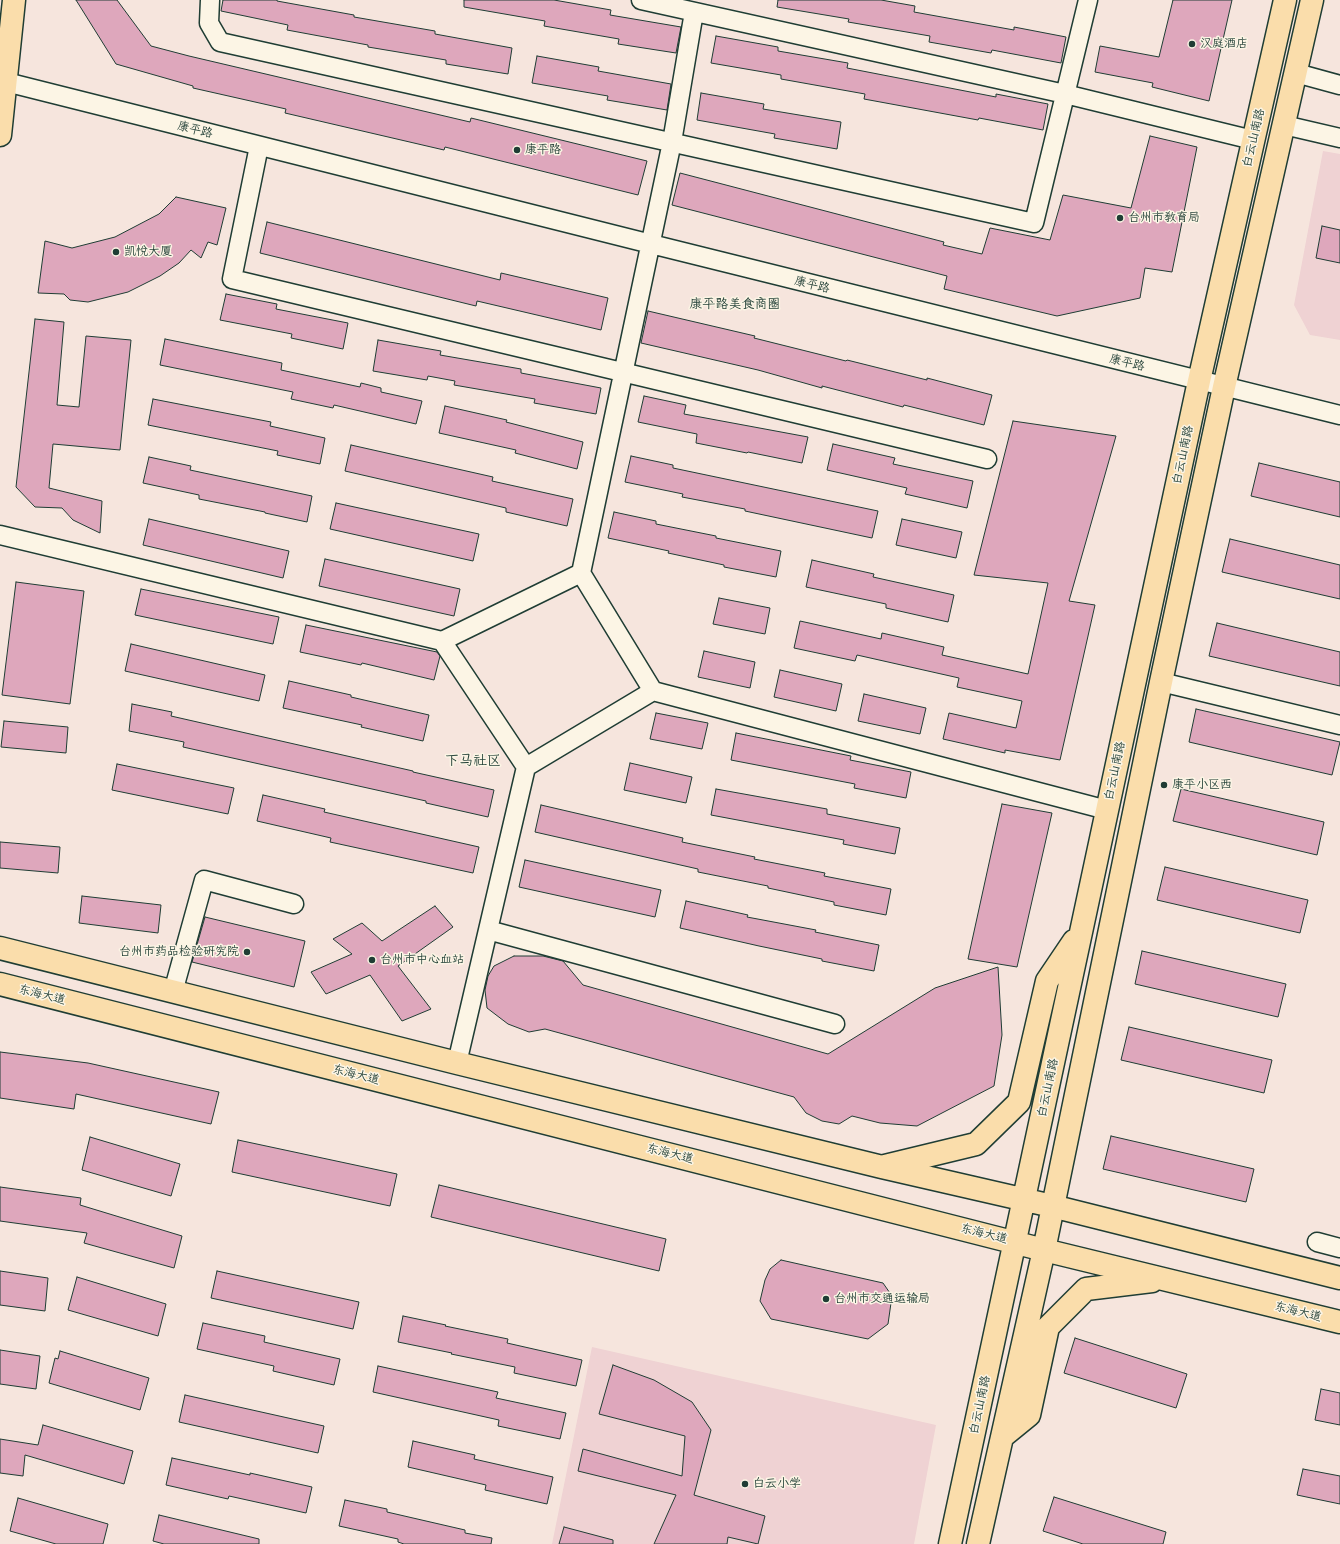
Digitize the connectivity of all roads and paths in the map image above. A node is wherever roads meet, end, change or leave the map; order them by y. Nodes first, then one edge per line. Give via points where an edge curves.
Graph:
1 (14, 0) edge
2 (210, 0) edge
3 (641, 0) edge
4 (1088, 0) edge
5 (1285, 0) edge
6 (1312, 0) edge
7 (694, 12) junction
8 (1296, 73) junction
9 (6, 82) junction
10 (1340, 85) edge
11 (1065, 94) junction
12 (1284, 125) junction
13 (0, 135) edge
14 (1340, 138) edge
15 (1253, 140) junction
16 (672, 142) junction
17 (259, 146) junction
18 (650, 244) junction
19 (623, 372) junction
20 (1199, 381) junction
21 (1224, 387) junction
22 (1340, 415) edge
23 (987, 459) dead end
24 (0, 535) edge
25 (581, 573) junction
26 (442, 641) junction
27 (1161, 682) junction
28 (653, 691) junction
29 (1340, 725) edge
30 (526, 767) junction
31 (1107, 810) junction
32 (294, 904) dead end
33 (488, 930) junction
34 (1081, 932) junction
35 (0, 948) edge
36 (0, 984) edge
37 (173, 992) junction
38 (835, 1024) dead end
39 (457, 1063) junction
40 (882, 1167) junction
41 (1024, 1200) junction
42 (1052, 1206) junction
43 (1015, 1242) junction
44 (1317, 1242) dead end
45 (1340, 1248) edge
46 (1044, 1250) junction
47 (1340, 1278) edge
48 (1167, 1279) junction
49 (1340, 1322) edge
50 (1002, 1437) junction
51 (950, 1544) edge
52 (978, 1544) edge

1 - 9 main road
2 - 16 street via 209,23 220,42
3 - 7 street
4 - 11 street
5 - 15 main road, 白云山南路
6 - 8 main road
7 - 11 street
7 - 16 street
8 - 10 street
8 - 12 main road
9 - 13 main road
9 - 17 street, 康平路
11 - 15 street
11 - 16 street via 1034,223
12 - 14 street
12 - 21 main road
15 - 20 main road, 白云山南路
16 - 18 street
17 - 18 street, 康平路
17 - 19 street via 232,278
18 - 19 street
18 - 20 street, 康平路
19 - 23 street
19 - 25 street
20 - 21 street, 康平路
20 - 31 main road, 白云山南路
21 - 22 street, 康平路
21 - 27 main road
24 - 26 street
25 - 26 street
25 - 28 street
26 - 30 street
27 - 29 street
27 - 42 main road
28 - 30 street
28 - 31 street
30 - 33 street
31 - 34 main road, 白云山南路
32 - 37 street via 204,880
33 - 38 street
33 - 39 street
34 - 40 main road via 1047,981 1019,1102 976,1144
34 - 41 main road, 白云山南路
35 - 37 main road
36 - 43 main road, 东海大道
37 - 39 main road
39 - 40 main road
40 - 41 main road
41 - 42 main road
41 - 43 main road, 白云山南路
42 - 46 main road
42 - 47 main road
43 - 46 main road, 东海大道
43 - 51 main road, 白云山南路
44 - 45 street
46 - 48 main road, 东海大道
46 - 50 main road
48 - 49 main road, 东海大道
48 - 50 main road via 1086,1289 1048,1327 1029,1415
50 - 52 main road

